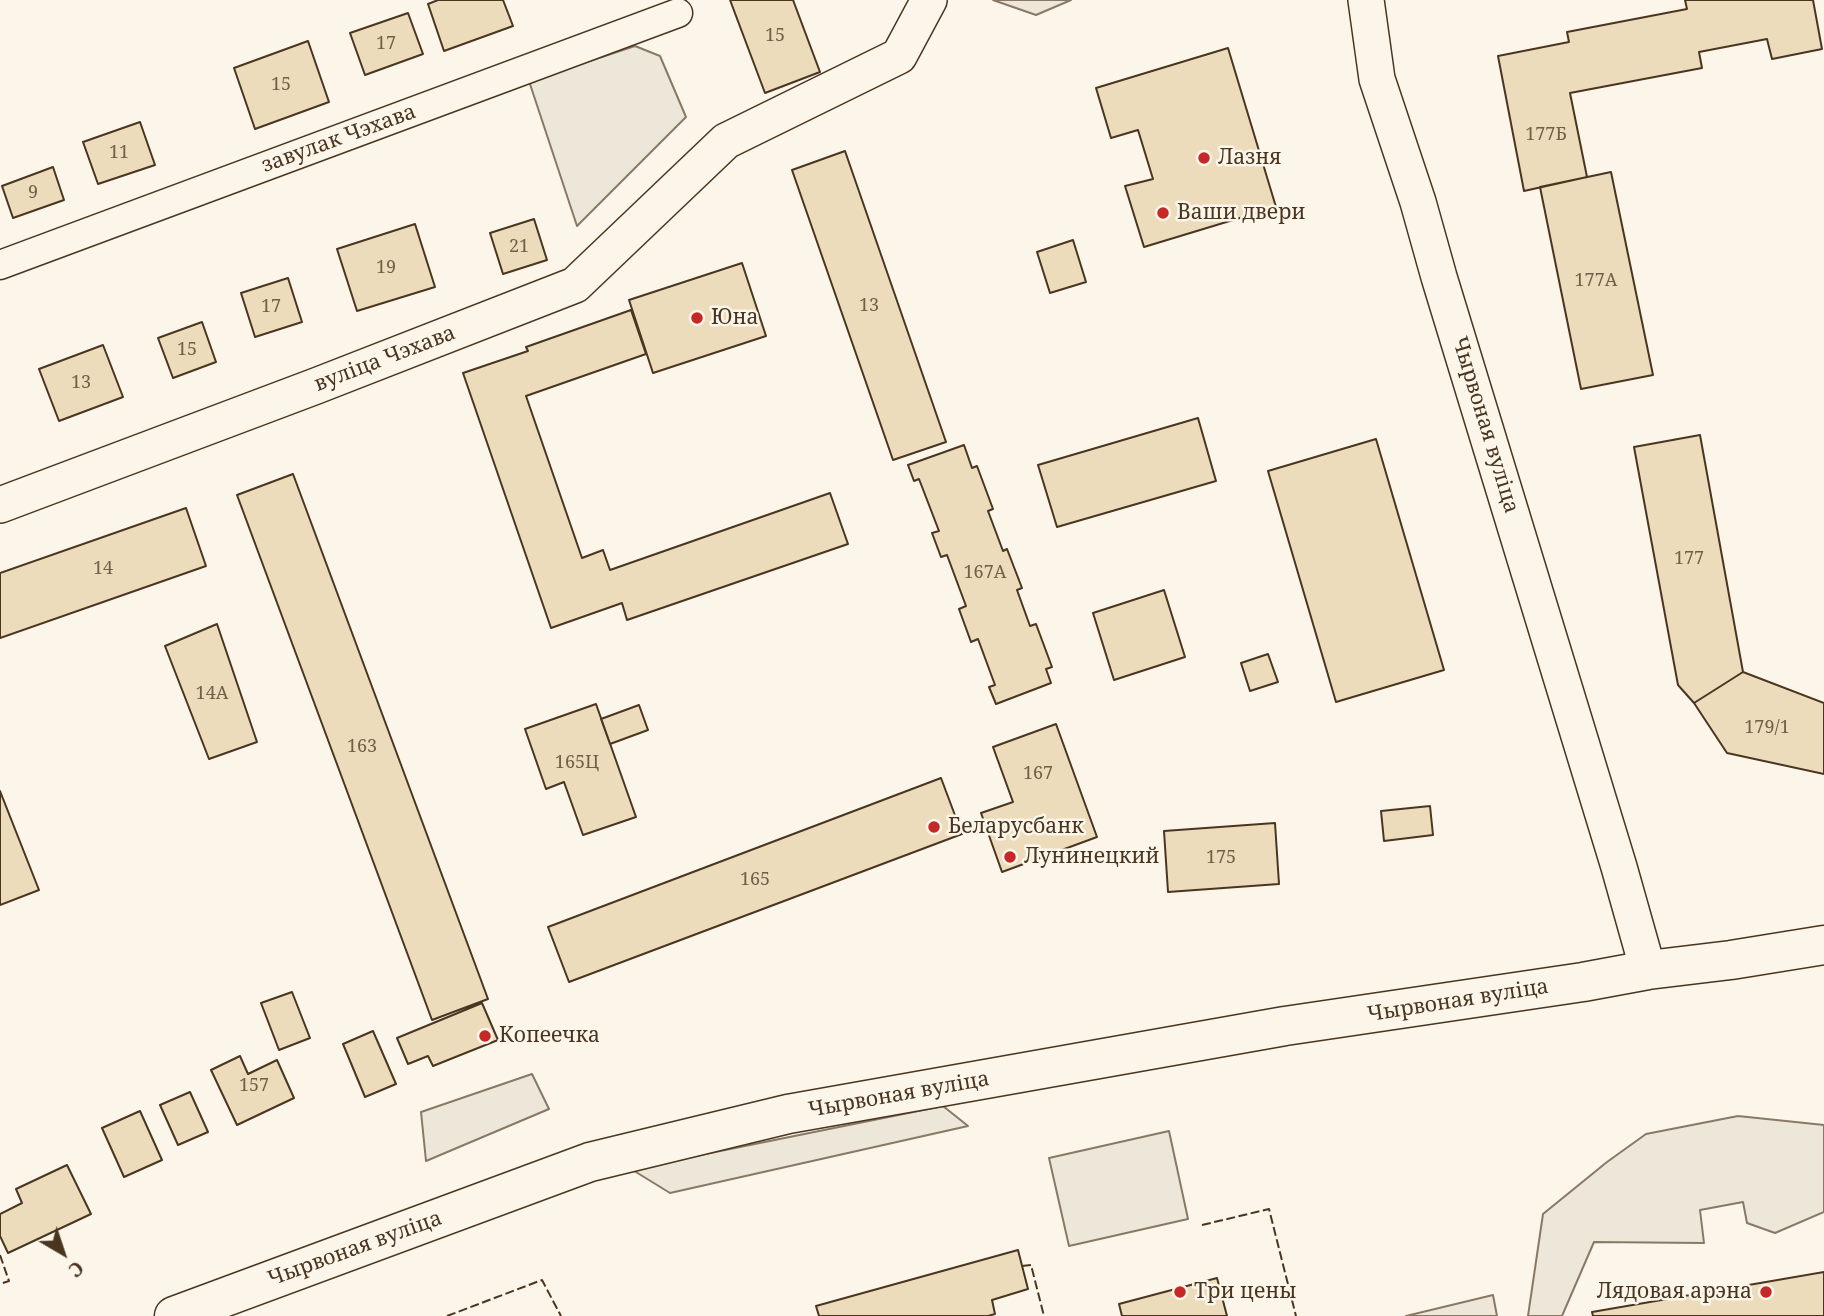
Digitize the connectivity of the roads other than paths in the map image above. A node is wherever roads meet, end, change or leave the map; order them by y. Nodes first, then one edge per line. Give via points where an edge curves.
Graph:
1 (929, 0) edge
2 (1366, 0) edge
3 (678, 13) dead end
4 (0, 265) edge
5 (0, 505) edge
6 (1824, 945) edge
7 (1648, 970) junction
8 (174, 1316) edge

1 - 5 street, вуліца Чэхава via 899,56 726,141 575,285
2 - 7 street, Чырвоная вуліца via 1377,79
3 - 4 street, завулак Чэхава
6 - 7 main road, Чырвоная вуліца
7 - 8 main road, Чырвоная вуліца via 1285,1026 788,1114 590,1162

